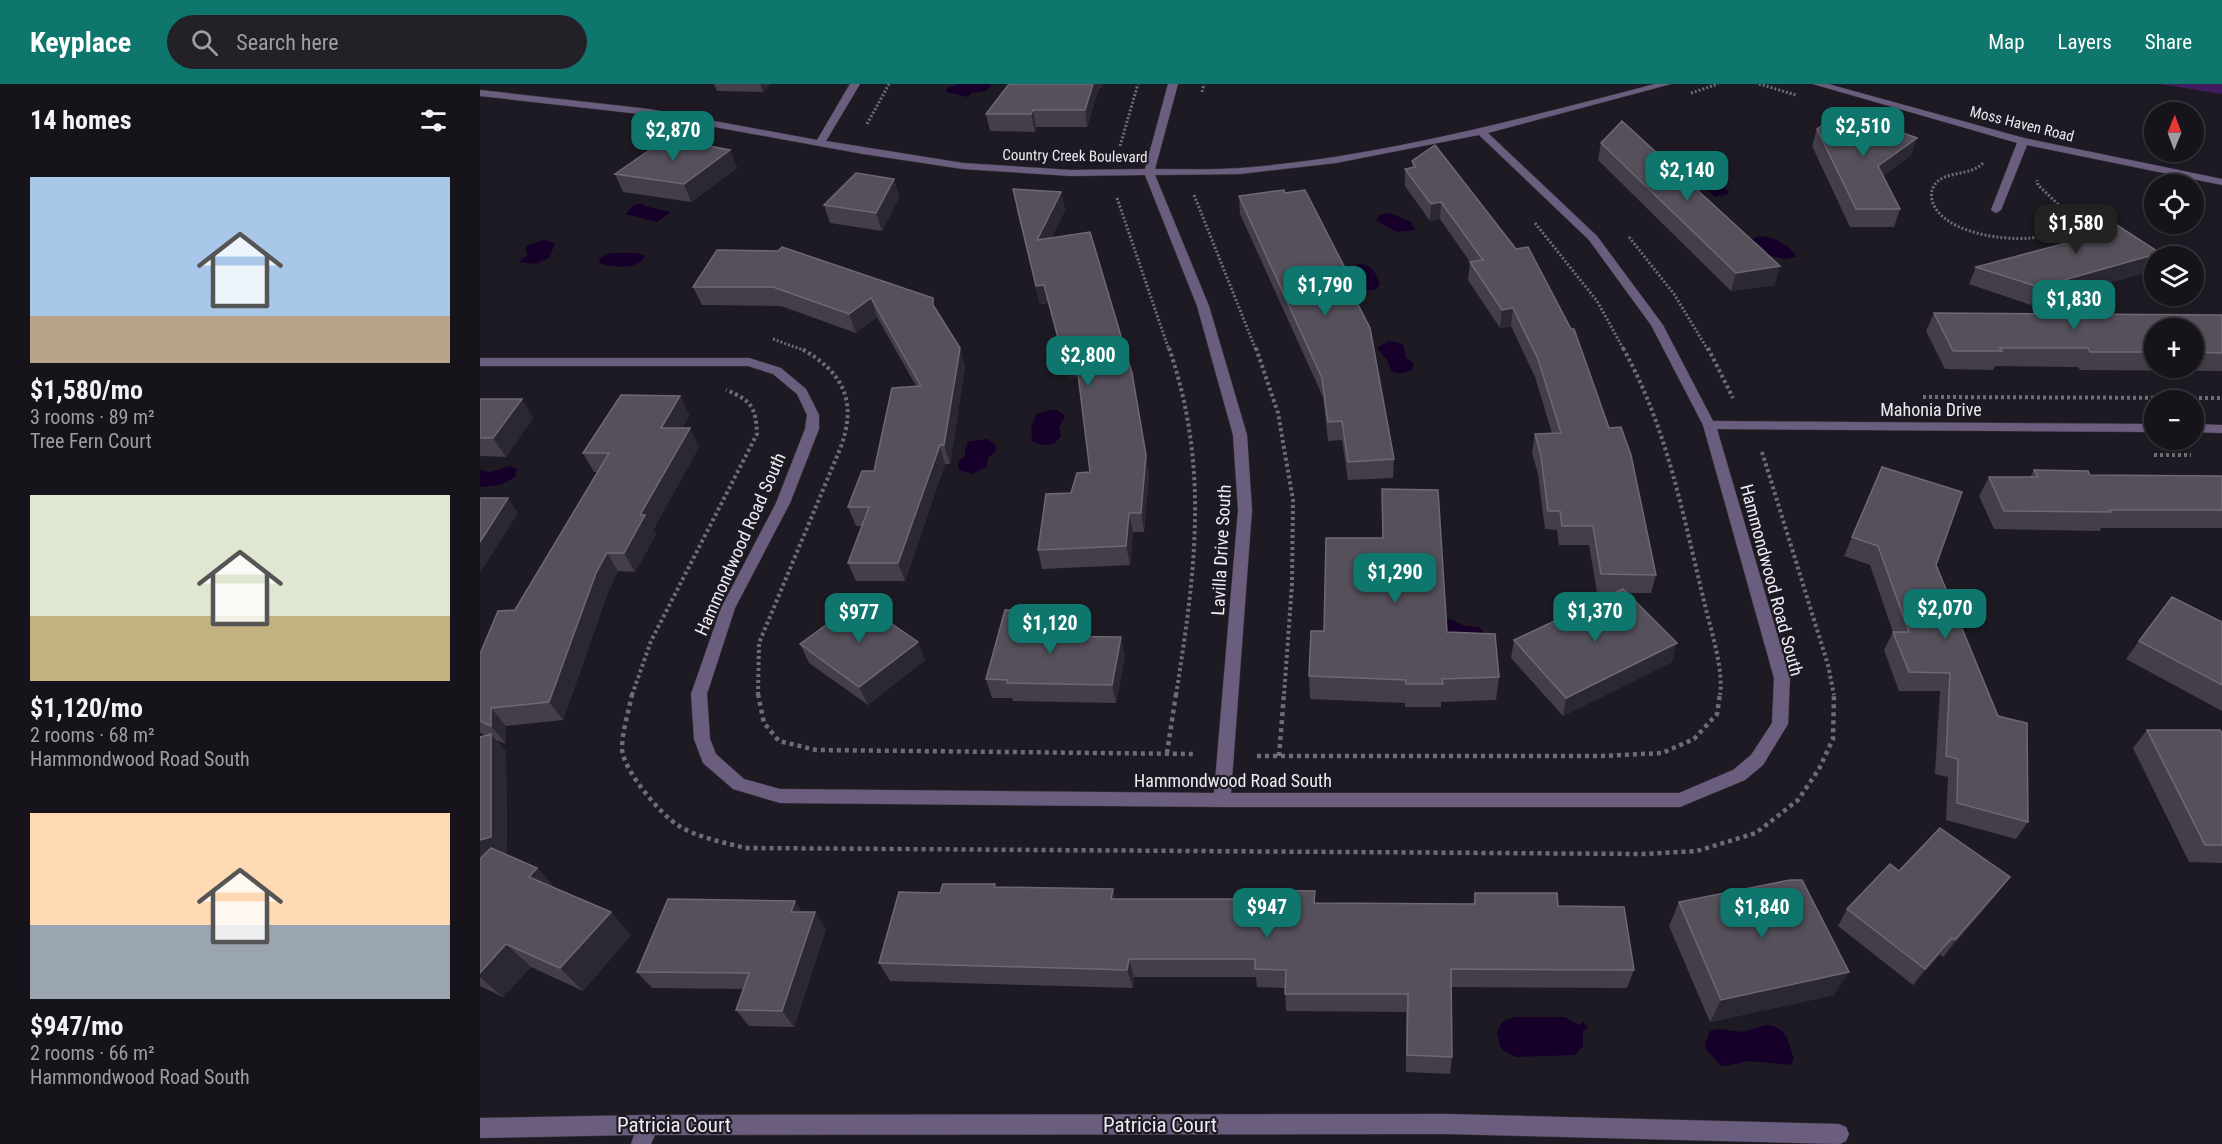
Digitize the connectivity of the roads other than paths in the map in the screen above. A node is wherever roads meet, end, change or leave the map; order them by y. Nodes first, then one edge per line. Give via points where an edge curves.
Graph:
1 (855, 84) edge
2 (1173, 84) edge
3 (1666, 84) edge
4 (1818, 84) edge
5 (480, 93) edge
6 (1482, 132) junction
7 (2023, 141) junction
8 (820, 143) junction
9 (1149, 173) junction
10 (2222, 182) edge
11 (1996, 210) dead end
12 (480, 362) edge
13 (1709, 425) junction
14 (2144, 428) edge
15 (2204, 428) edge
16 (2222, 429) edge
17 (1222, 800) junction
18 (480, 1128) edge
19 (1839, 1134) dead end
20 (644, 1135) edge

1 - 8 street
2 - 9 street
3 - 6 street, Country Creek Boulevard
4 - 7 street, Moss Haven Road
5 - 8 street, Country Creek Boulevard via 534,94
6 - 9 street, Country Creek Boulevard via 1336,160 1240,171
6 - 13 street, Hammondwood Road South via 1593,238 1657,325
7 - 10 street, Moss Haven Road
7 - 11 street
8 - 9 street, Country Creek Boulevard via 988,169
9 - 17 street, Lavilla Drive South via 1203,306 1240,435 1245,510
12 - 17 street, Hammondwood Road South via 749,362 777,371 802,392 813,415 812,429 783,502 728,608 699,694 702,739 709,758 739,784 780,796
13 - 14 street, Mahonia Drive
13 - 17 street, Hammondwood Road South via 1782,678 1780,724 1757,760 1739,775 1680,800
15 - 16 street
18 - 20 street, Patricia Court
19 - 20 street, Patricia Court via 1446,1125

